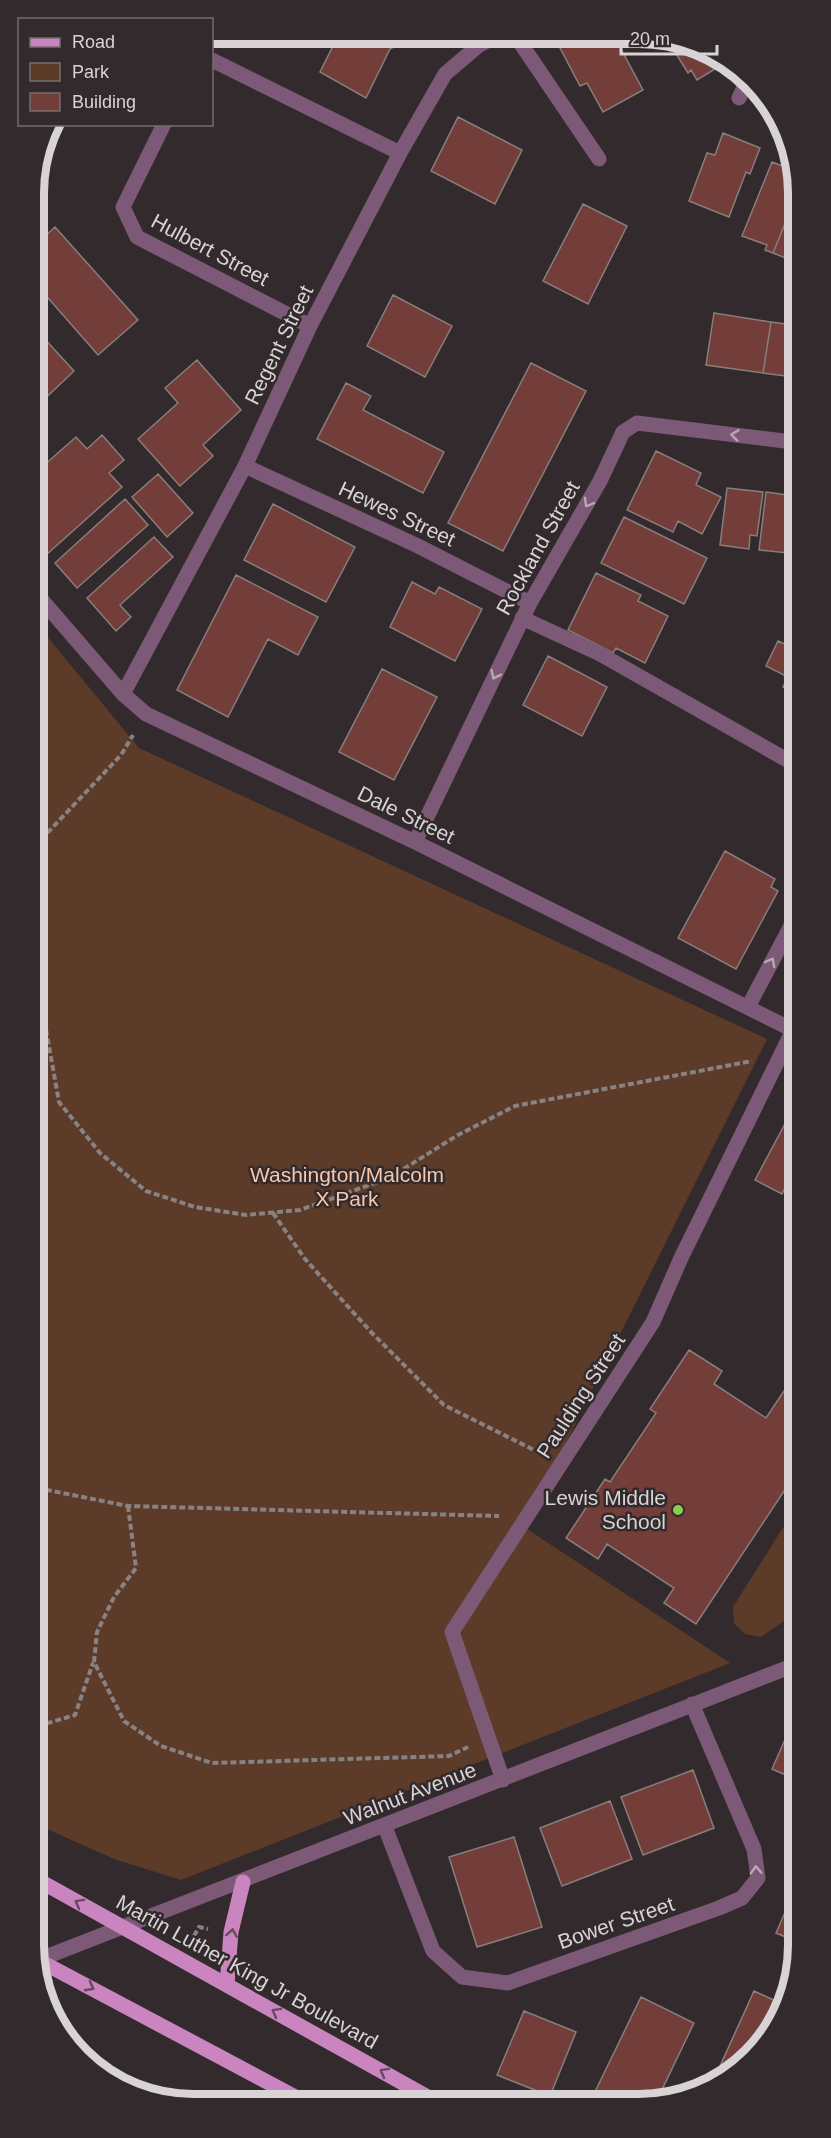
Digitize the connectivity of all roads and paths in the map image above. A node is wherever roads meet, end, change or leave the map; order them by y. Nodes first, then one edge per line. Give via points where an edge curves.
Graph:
1 (483, 43) edge
2 (521, 43) edge
3 (213, 60) edge
4 (744, 87) edge
5 (739, 98) dead end
6 (163, 126) edge
7 (400, 153) junction
8 (599, 159) dead end
9 (310, 326) junction
10 (788, 441) edge
11 (245, 466) junction
12 (44, 602) edge
13 (530, 603) junction
14 (522, 618) junction
15 (123, 694) junction
16 (146, 714) junction
17 (788, 760) edge
18 (44, 837) edge
19 (415, 842) junction
20 (788, 932) edge
21 (44, 1005) edge
22 (748, 1007) junction
23 (788, 1028) edge
24 (788, 1043) edge
25 (782, 1053) junction
26 (273, 1213) junction
27 (561, 1464) junction
28 (43, 1489) edge
29 (128, 1506) junction
30 (527, 1516) junction
31 (94, 1662) junction
32 (787, 1668) edge
33 (692, 1704) junction
34 (43, 1724) edge
35 (488, 1738) junction
36 (503, 1780) junction
37 (385, 1827) junction
38 (243, 1882) junction
39 (43, 1883) edge
40 (121, 1926) junction
41 (211, 1929) dead end
42 (194, 1936) dead end
43 (44, 1957) edge
44 (45, 1964) edge
45 (227, 1985) junction
46 (290, 2094) edge
47 (422, 2094) edge

1 - 7 street, Regent Street via 445,74
2 - 8 street
3 - 7 street
4 - 5 street
6 - 9 street, Hulbert Street via 123,207 136,237
7 - 9 street, Regent Street
9 - 11 street, Regent Street
10 -> 13 street, Rockland Street via 637,423 623,432 600,482
11 - 13 street, Hewes Street
11 - 15 street, Regent Street
12 - 15 street, Dale Street
13 - 14 street, Rockland Street
14 - 17 street via 600,654
14 -> 19 street, Rockland Street
15 - 16 street, Dale Street
16 - 18 path via 122,755
16 - 19 street, Dale Street
19 - 22 street, Dale Street
22 -> 20 street
21 - 26 path via 59,1102 100,1153 146,1191 195,1207 246,1215
22 - 23 street, Dale Street
24 - 25 street, Paulding Street
25 - 26 path via 515,1106 458,1135 389,1178 300,1210
25 - 27 street, Paulding Street via 654,1322
26 - 27 path via 304,1258 444,1405
27 - 30 street, Paulding Street
28 - 29 path
29 - 30 path
29 - 31 path via 136,1568 114,1597 97,1632
30 - 35 street, Paulding Street via 452,1632
31 - 34 path via 75,1715
31 - 35 path via 124,1721 160,1746 212,1763 449,1756
32 - 33 street, Walnut Avenue
33 - 36 street, Walnut Avenue
37 -> 33 street, Bower Street via 433,1951 462,1977 508,1983 742,1899 758,1878 754,1849
35 - 36 street, Paulding Street
36 - 37 street, Walnut Avenue
37 - 38 street, Walnut Avenue
38 - 40 street, Walnut Avenue
45 -> 38 main road via 231,1932
40 -> 39 main road, Martin Luther King Jr Boulevard
40 - 43 street, Walnut Avenue
40 - 45 main road, Martin Luther King Jr Boulevard
41 - 42 path via 199,1927
44 -> 46 main road
47 -> 45 main road, Martin Luther King Jr Boulevard

